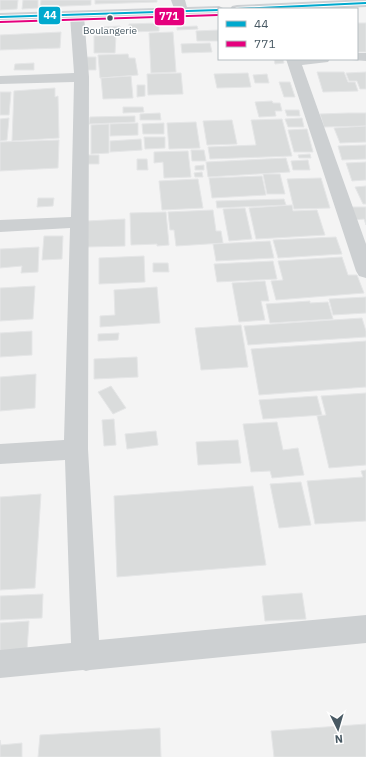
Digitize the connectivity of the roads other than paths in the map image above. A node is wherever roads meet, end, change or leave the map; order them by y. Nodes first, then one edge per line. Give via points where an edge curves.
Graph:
1 (301, 3) edge
2 (366, 3) edge
3 (180, 6) edge
4 (276, 8) edge
5 (218, 10) edge
6 (77, 16) junction
7 (0, 17) edge
8 (293, 60) edge
9 (82, 77) junction
10 (0, 80) edge
11 (80, 222) junction
12 (0, 226) edge
13 (360, 232) edge
14 (366, 271) edge
15 (76, 449) junction
16 (0, 454) edge
17 (366, 629) edge
18 (86, 657) junction
19 (0, 664) edge

1 - 2 street
1 - 4 street
3 - 5 street
3 - 6 street
6 - 7 street
6 - 9 street
8 - 13 street
9 - 10 street
9 - 11 street
11 - 12 street
11 - 15 street
13 - 14 street
15 - 16 street
15 - 18 street
17 - 18 street
18 - 19 street

